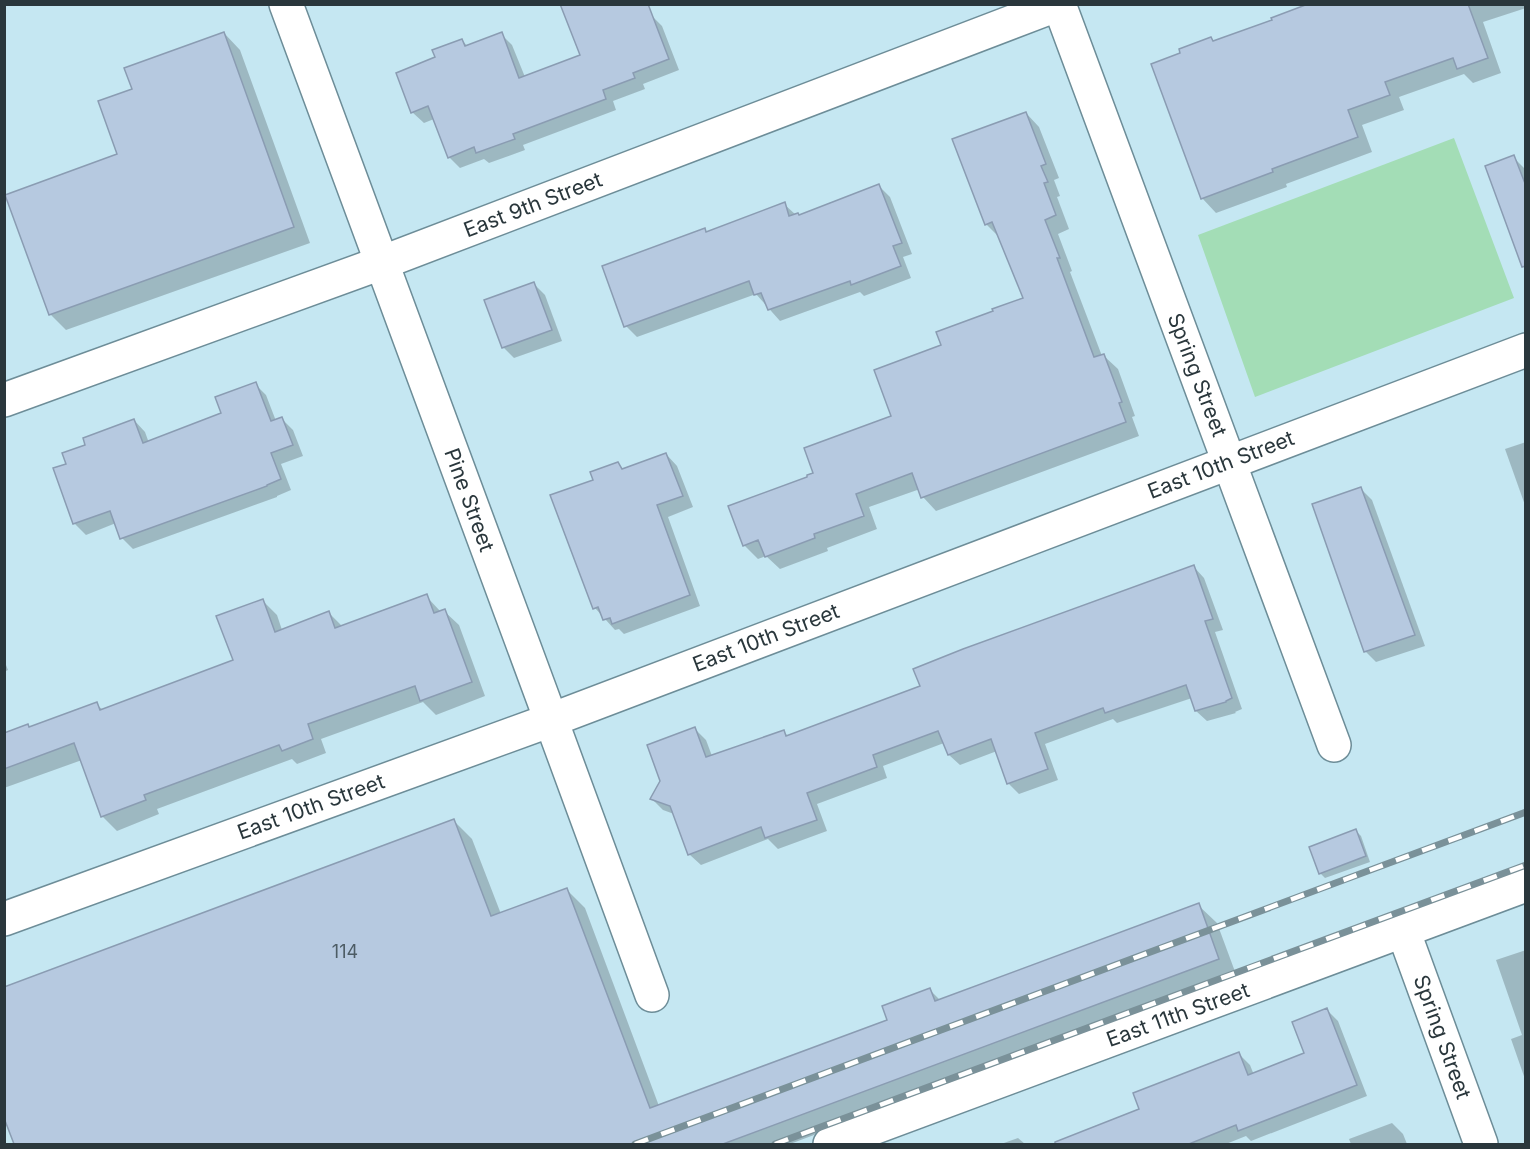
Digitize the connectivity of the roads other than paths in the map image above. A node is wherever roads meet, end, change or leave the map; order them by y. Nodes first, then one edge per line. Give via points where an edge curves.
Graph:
1 (286, 4) edge
2 (1059, 5) edge
3 (381, 263) junction
4 (1526, 350) edge
5 (4, 400) edge
6 (1229, 462) junction
7 (551, 720) junction
8 (1335, 745) dead end
9 (1526, 885) edge
10 (4, 919) edge
11 (1403, 930) junction
12 (652, 995) dead end
13 (830, 1144) edge
14 (1481, 1144) edge

1 - 3 street, Pine Street
2 - 3 street, East 9th Street
2 - 6 street, Spring Street
3 - 5 street, East 9th Street
3 - 7 street, Pine Street
4 - 6 street, East 10th Street
6 - 7 street, East 10th Street
6 - 8 street, Spring Street
7 - 10 street, East 10th Street
7 - 12 street, Pine Street
9 - 11 street, East 11th Street
11 - 13 street, East 11th Street
11 - 14 street, Spring Street

